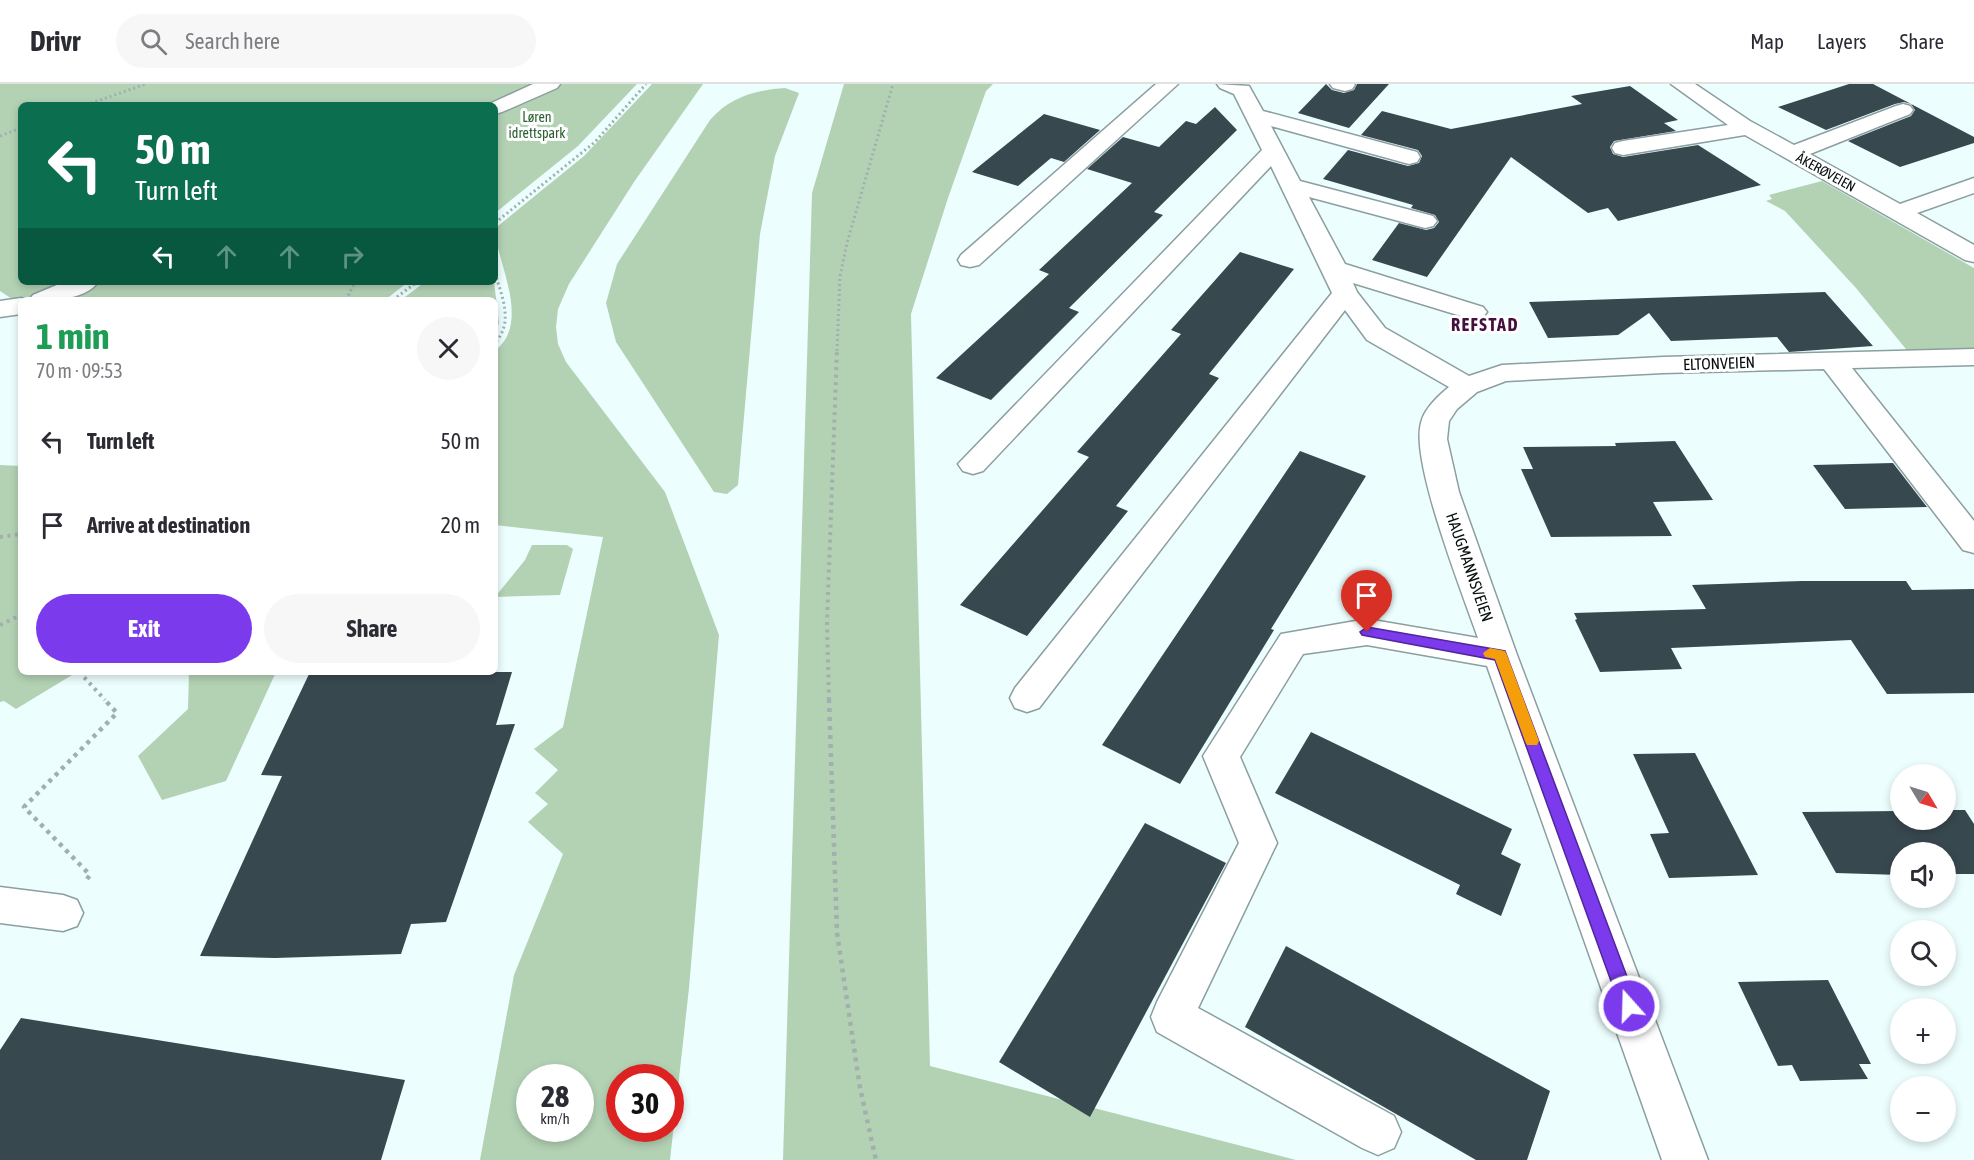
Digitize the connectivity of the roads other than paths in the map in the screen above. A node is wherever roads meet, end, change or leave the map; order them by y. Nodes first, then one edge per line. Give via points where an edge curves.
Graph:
1 (550, 84) edge
2 (1168, 84) edge
3 (1711, 84) edge
4 (1240, 86) edge
5 (1684, 86) edge
6 (498, 107) edge
7 (1903, 110) dead end
8 (1255, 115) junction
9 (1729, 116) junction
10 (1748, 128) junction
11 (1274, 151) junction
12 (1793, 153) junction
13 (1409, 157) dead end
14 (1291, 185) junction
15 (1974, 185) edge
16 (1899, 212) junction
17 (1425, 221) dead end
18 (1974, 255) edge
19 (970, 260) dead end
20 (1340, 281) junction
21 (79, 285) edge
22 (49, 297) edge
23 (18, 306) edge
24 (0, 309) edge
25 (1474, 312) dead end
26 (1974, 357) edge
27 (1831, 360) junction
28 (1467, 386) junction
29 (973, 464) dead end
30 (1974, 542) edge
31 (1500, 655) junction
32 (1027, 698) dead end
33 (0, 905) edge
34 (63, 913) road end
35 (1378, 1132) dead end
36 (1685, 1160) edge

1 - 6 street
2 - 19 street
3 - 5 street
4 - 8 street
5 - 9 street, ÅKERØVEIEN
7 - 12 street
8 - 11 street
8 - 13 street
9 - 10 street, ÅKERØVEIEN
9 - 10 street via 1620,142
10 - 12 street, ÅKERØVEIEN
11 - 14 street
11 - 29 street
12 - 16 street, ÅKERØVEIEN
14 - 17 street
14 - 20 street
15 - 16 street
16 - 18 street, ÅKERØVEIEN
20 - 25 street
20 - 28 street via 1376,334
20 - 32 street
21 - 22 street
23 - 24 street
26 - 27 street, ELTONVEIEN
27 - 28 street, ELTONVEIEN via 1530,370 1502,373
27 - 30 street
28 - 31 street, HAUGMANNSVEIEN via 1447,403 1435,421 1433,439 1444,492
31 - 35 street via 1367,632 1293,643 1221,756 1258,843 1172,1017
31 - 36 street, HAUGMANNSVEIEN
33 - 34 street

